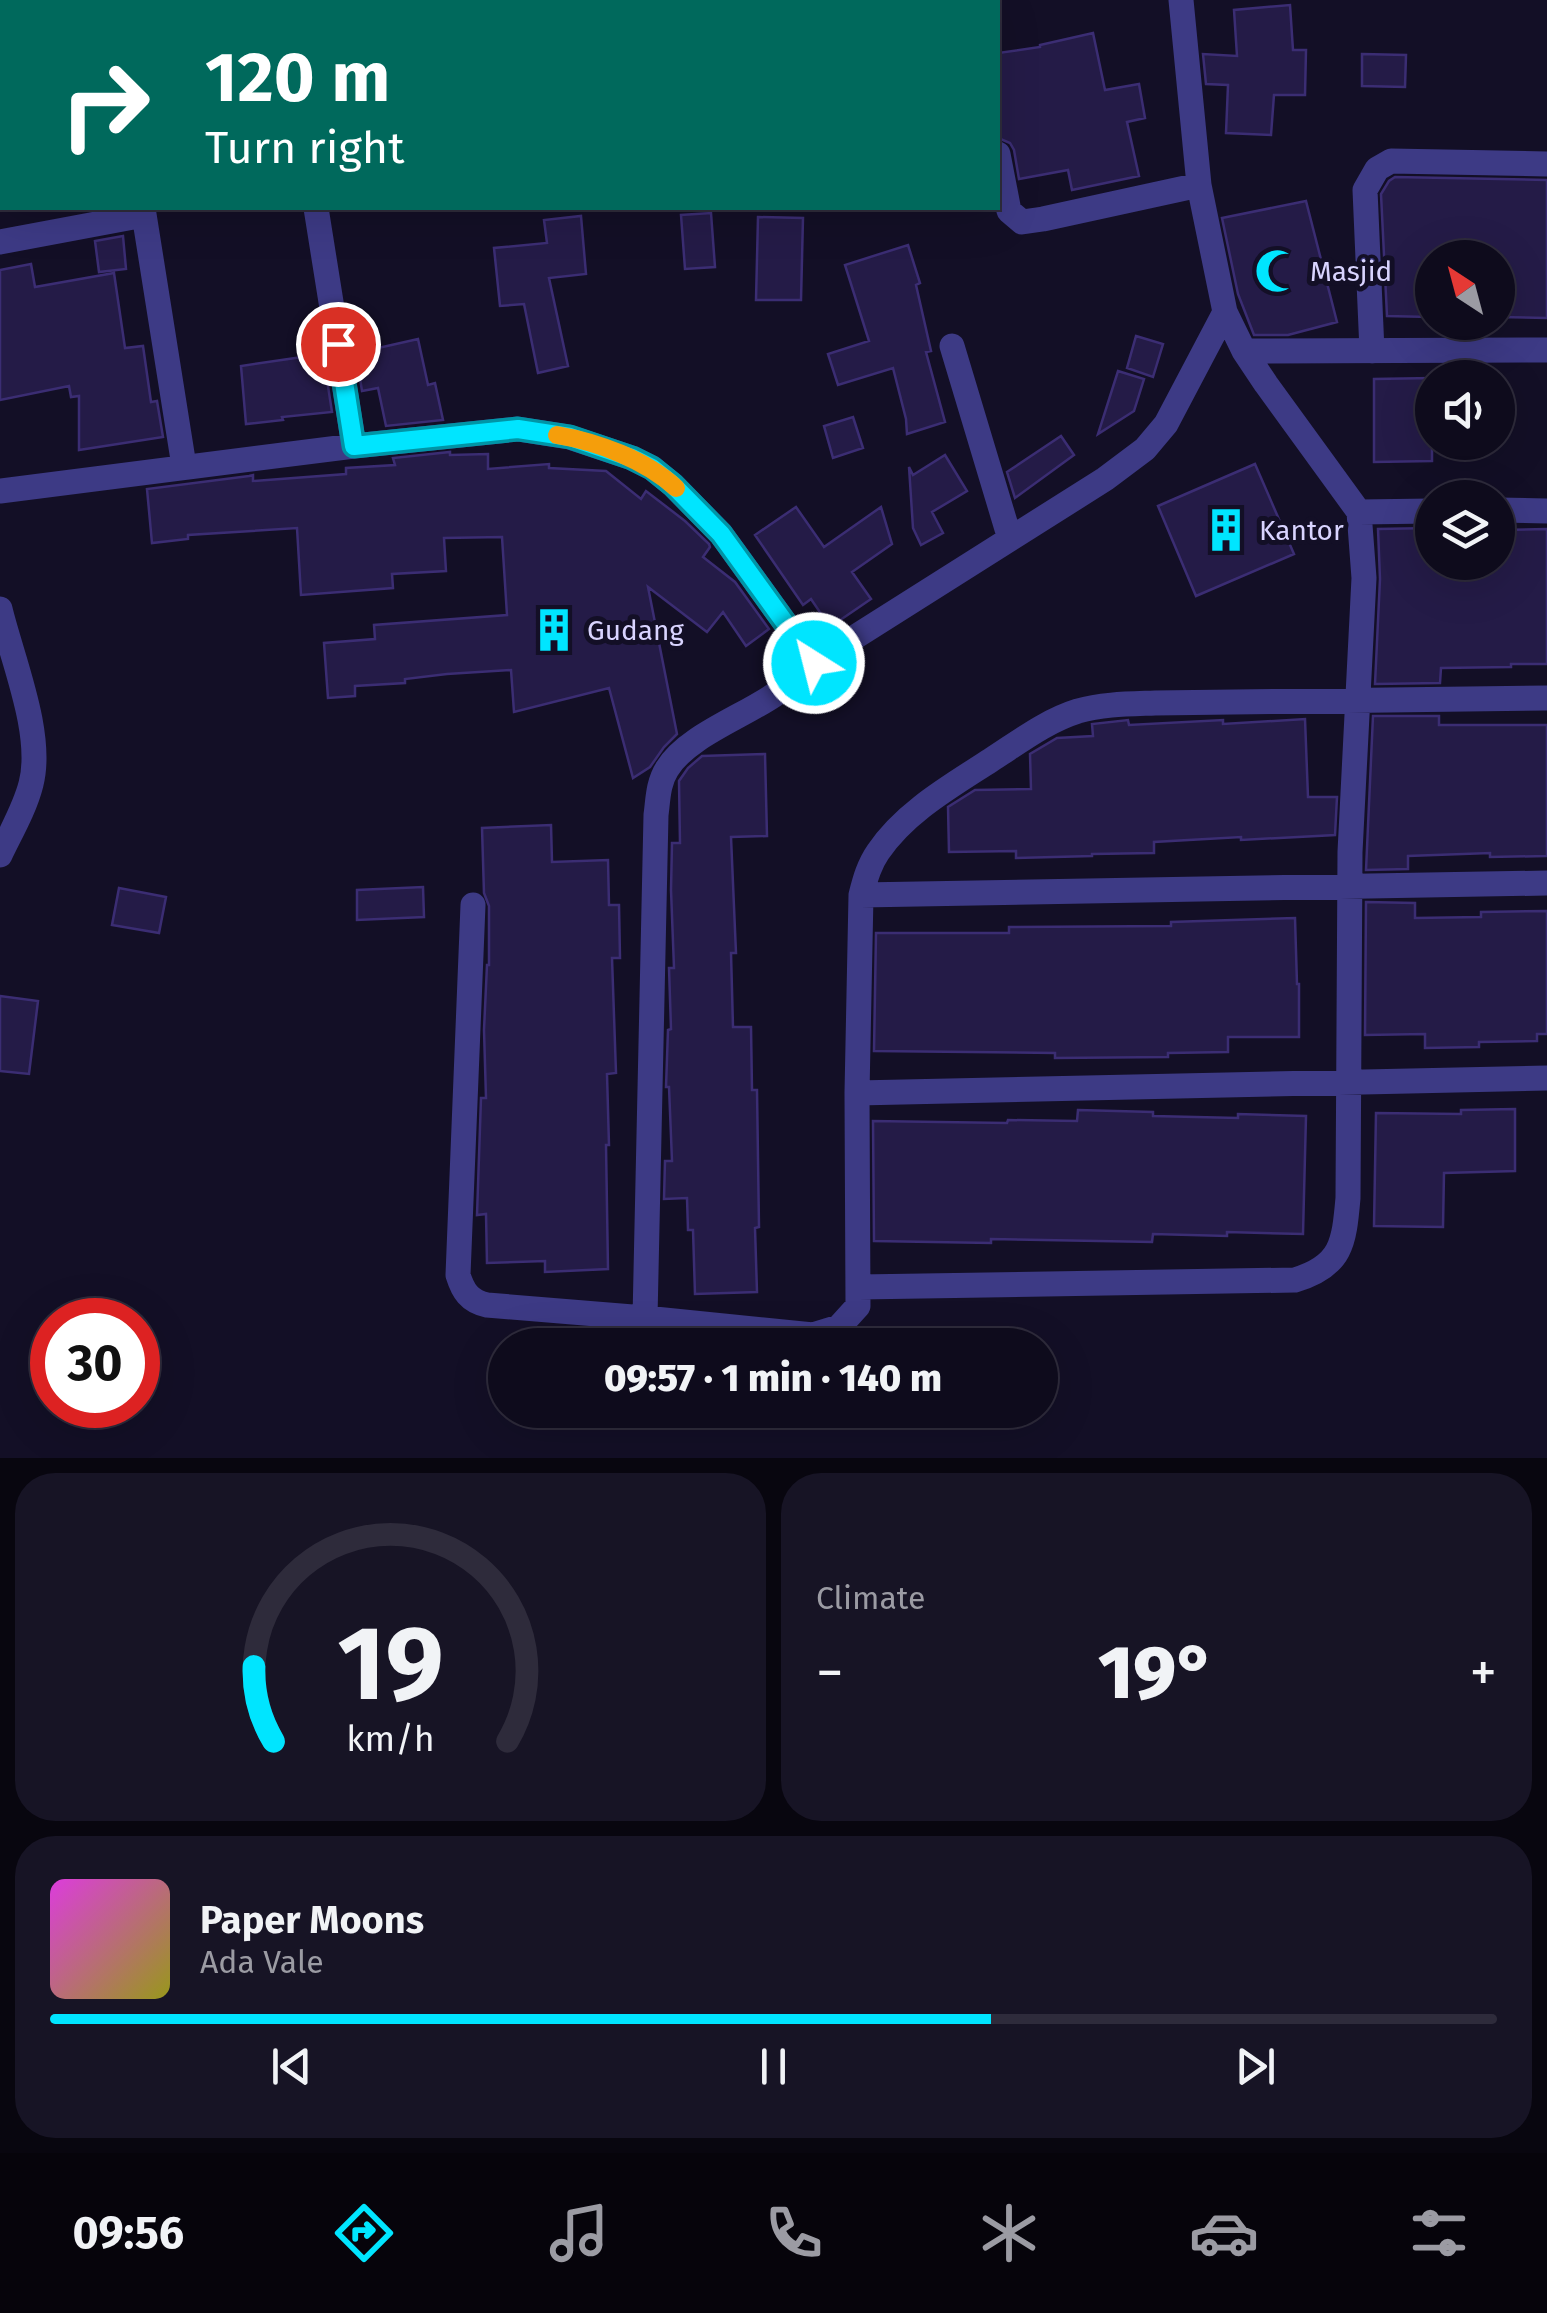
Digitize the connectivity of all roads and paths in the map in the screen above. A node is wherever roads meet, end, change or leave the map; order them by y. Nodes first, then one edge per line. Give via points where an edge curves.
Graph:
1 (1181, 0) edge
2 (1000, 164) edge
3 (1547, 164) edge
4 (1199, 185) junction
5 (316, 210) edge
6 (143, 211) edge
7 (0, 242) edge
8 (1225, 312) junction
9 (952, 346) dead end
10 (1547, 350) edge
11 (1244, 351) junction
12 (1372, 351) junction
13 (354, 446) junction
14 (184, 466) junction
15 (0, 491) edge
16 (1515, 510) edge
17 (1415, 511) edge
18 (1547, 511) edge
19 (1359, 512) junction
20 (1010, 538) junction
21 (0, 610) edge
22 (814, 663) junction
23 (1547, 698) edge
24 (1357, 700) junction
25 (0, 854) edge
26 (1547, 883) edge
27 (1350, 885) junction
28 (862, 895) junction
29 (474, 905) dead end
30 (1547, 1078) edge
31 (1347, 1081) junction
32 (858, 1093) junction
33 (859, 1287) junction
34 (645, 1318) junction

1 - 4 street
2 - 4 street via 1009,211 1022,222
3 - 12 street via 1391,161 1377,169 1365,190
4 - 8 street
5 - 13 street
6 - 7 street
6 - 14 street
8 - 11 street
8 - 20 street via 1166,424 1145,449
9 - 20 street
10 - 12 street
11 - 12 street
11 - 19 street
13 - 14 street
13 - 22 street via 518,429 570,437 632,458 673,485 721,534
14 - 15 street
16 - 18 street
17 - 19 street
19 - 24 street via 1364,578
20 - 22 street
21 - 25 street via 35,758 32,784
22 - 34 street via 680,752 662,779 653,882
23 - 24 street
24 - 27 street
24 - 28 street via 1106,705 1060,718 906,821 876,855
26 - 27 street
27 - 28 street
27 - 31 street
28 - 32 street
29 - 34 street via 461,1286 486,1305
30 - 31 street
31 - 32 street
31 - 33 street via 1345,1232 1332,1260 1311,1275 1276,1281
32 - 33 street
33 - 34 street via 851,1316 822,1334

